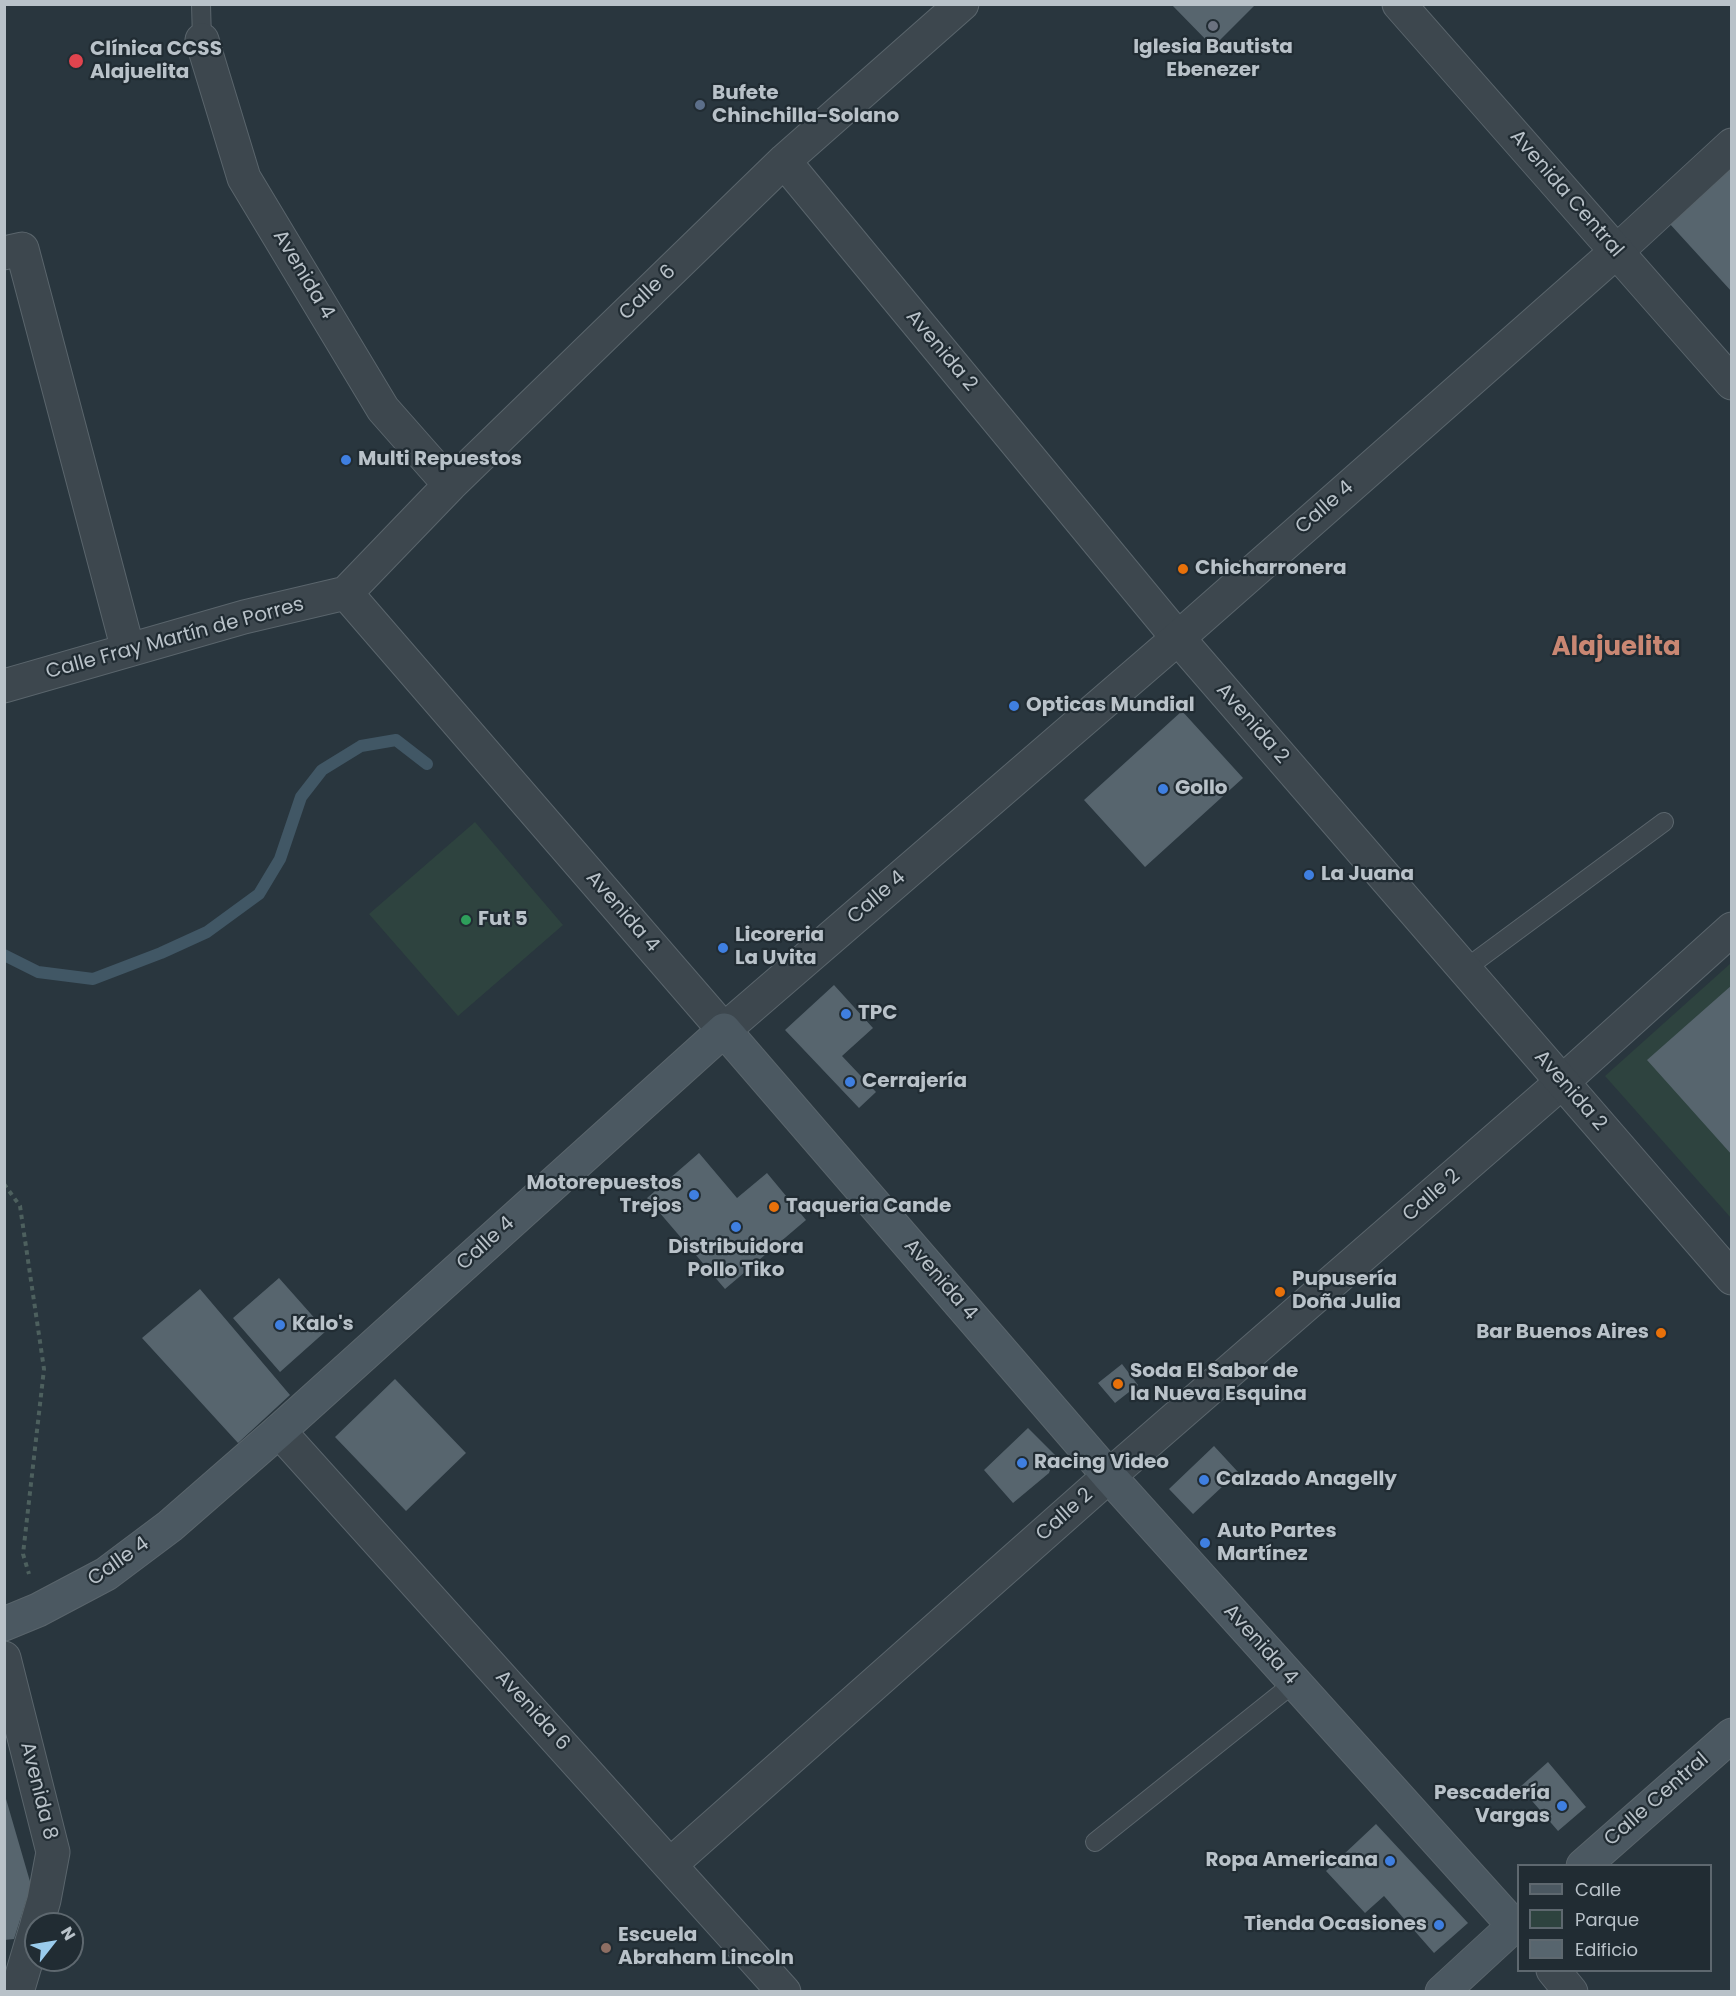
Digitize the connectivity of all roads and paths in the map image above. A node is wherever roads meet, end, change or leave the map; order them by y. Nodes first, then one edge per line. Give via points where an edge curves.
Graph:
1 (201, 4) edge
2 (962, 4) edge
3 (1399, 4) edge
4 (202, 40) joint
5 (1731, 146) edge
6 (784, 161) junction
7 (1617, 251) junction
8 (4, 254) edge
9 (1731, 383) edge
10 (450, 485) junction
11 (346, 593) junction
12 (1178, 638) junction
13 (128, 650) junction
14 (4, 686) edge
15 (1664, 822) dead end
16 (1731, 929) edge
17 (1465, 969) junction
18 (724, 1030) junction
19 (1562, 1082) junction
20 (4, 1184) edge
21 (1731, 1278) edge
22 (279, 1431) junction
23 (1109, 1476) junction
24 (38, 1610) junction
25 (4, 1624) edge
26 (4, 1658) edge
27 (1294, 1683) junction
28 (1731, 1735) edge
29 (1095, 1842) dead end
30 (671, 1864) junction
31 (1585, 1864) edge
32 (41, 1912) edge
33 (1517, 1927) edge
34 (24, 1969) edge
35 (1554, 1972) edge
36 (17, 1992) edge
37 (784, 1992) edge
38 (1442, 1992) edge
39 (1571, 1992) edge

1 - 4 lane
2 - 6 street, Calle 6
3 - 7 street, Avenida Central
4 - 10 street, Avenida 4 via 244,178 383,409
5 - 7 street, Calle 4
6 - 10 street, Calle 6
6 - 12 street, Avenida 2
7 - 9 street, Avenida Central
7 - 12 street, Calle 4
8 - 13 street via 22,249
10 - 11 street, Calle 6
11 - 13 street, Calle Fray Martín de Porres
11 - 18 street, Avenida 4
12 - 17 street, Avenida 2
12 - 18 street, Calle 4
13 - 14 street, Calle Fray Martín de Porres
15 - 17 lane
16 - 19 street, Calle 2
17 - 19 street, Avenida 2
18 - 22 main road, Calle 4
18 - 23 main road, Avenida 4
19 - 21 street, Avenida 2
19 - 23 street, Calle 2
20 - 24 path via 20,1206 44,1369 23,1554
22 - 24 main road, Calle 4 via 178,1519 106,1574
22 - 30 street, Avenida 6
23 - 27 main road, Avenida 4
23 - 30 street, Calle 2
24 - 25 main road, Calle 4
26 - 32 street, Avenida 8 via 53,1852
27 - 29 lane
27 - 33 main road, Avenida 4
28 - 31 main road, Calle Central
30 - 37 street, Avenida 6
33 - 38 main road
34 - 36 street, Avenida 8
35 - 39 street

